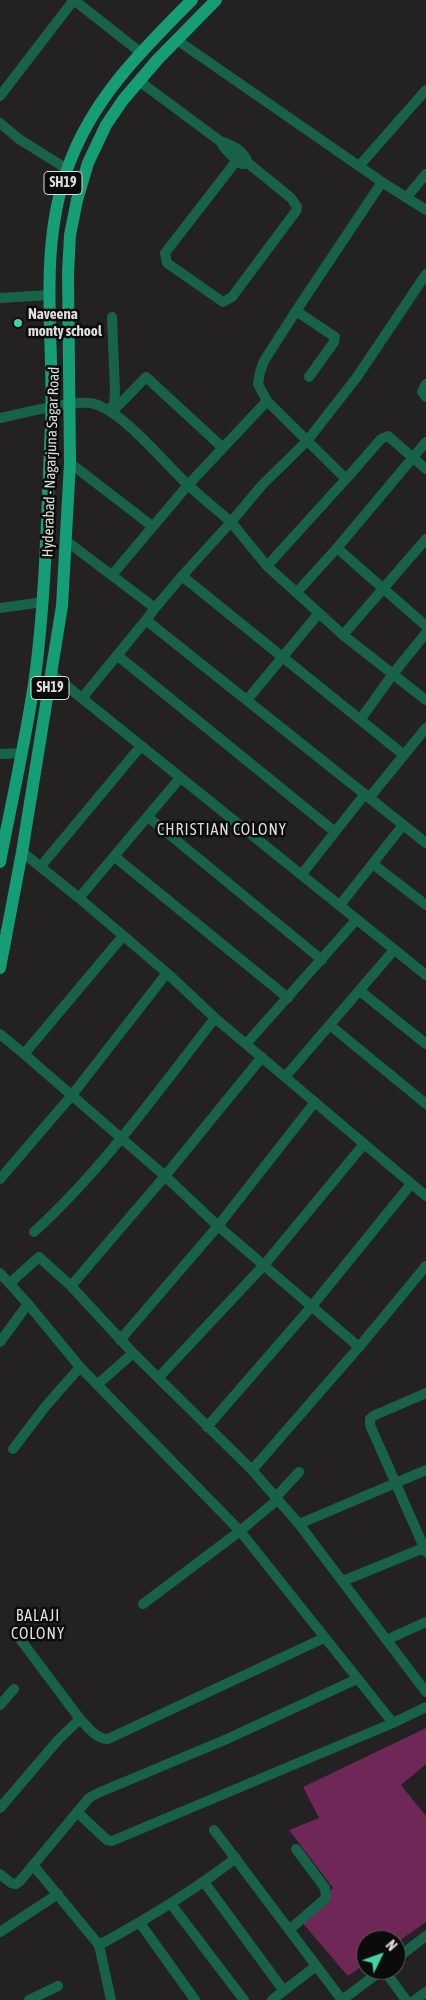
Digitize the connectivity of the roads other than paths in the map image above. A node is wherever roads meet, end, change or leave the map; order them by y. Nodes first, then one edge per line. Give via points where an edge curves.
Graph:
1 (73, 0) edge
2 (192, 0) edge
3 (216, 0) edge
4 (176, 40) junction
5 (140, 52) junction
6 (139, 81) junction
7 (426, 90) edge
8 (0, 96) edge
9 (0, 123) edge
10 (220, 141) junction
11 (237, 160) junction
12 (248, 163) junction
13 (359, 166) junction
14 (67, 168) junction
15 (426, 174) edge
16 (382, 182) junction
17 (406, 198) junction
18 (426, 210) edge
19 (426, 274) edge
20 (48, 296) junction
21 (0, 298) edge
22 (296, 311) junction
23 (112, 317) dead end
24 (309, 377) dead end
25 (426, 384) edge
26 (426, 397) edge
27 (267, 401) junction
28 (70, 404) junction
29 (52, 408) junction
30 (111, 411) junction
31 (0, 418) edge
32 (307, 441) junction
33 (426, 442) edge
34 (222, 447) junction
35 (413, 458) junction
36 (70, 462) junction
37 (426, 469) edge
38 (346, 479) junction
39 (188, 485) junction
40 (231, 522) junction
41 (152, 526) junction
42 (426, 539) edge
43 (65, 540) junction
44 (337, 548) junction
45 (268, 566) junction
46 (112, 575) junction
47 (182, 576) junction
48 (383, 590) junction
49 (297, 592) junction
50 (43, 602) junction
51 (0, 608) edge
52 (155, 608) junction
53 (319, 613) junction
54 (146, 620) junction
55 (426, 626) edge
56 (426, 633) edge
57 (343, 635) junction
58 (118, 656) junction
59 (282, 657) junction
60 (393, 674) junction
61 (53, 675) junction
62 (82, 698) junction
63 (247, 700) junction
64 (426, 700) edge
65 (360, 720) junction
66 (426, 728) edge
67 (141, 746) junction
68 (22, 753) junction
69 (0, 754) edge
70 (404, 754) junction
71 (180, 778) junction
72 (367, 796) junction
73 (148, 817) junction
74 (403, 825) junction
75 (335, 832) junction
76 (425, 839) edge
77 (22, 852) junction
78 (115, 857) junction
79 (0, 862) edge
80 (373, 864) junction
81 (41, 866) junction
82 (302, 874) junction
83 (79, 898) junction
84 (340, 905) junction
85 (426, 905) edge
86 (357, 919) junction
87 (124, 936) junction
88 (394, 950) junction
89 (322, 960) junction
90 (0, 968) edge
91 (167, 973) junction
92 (426, 975) edge
93 (360, 991) junction
94 (288, 998) junction
95 (215, 1018) junction
96 (331, 1026) junction
97 (0, 1034) edge
98 (246, 1044) junction
99 (426, 1044) edge
100 (24, 1054) junction
101 (262, 1057) junction
102 (285, 1077) junction
103 (72, 1095) junction
104 (315, 1102) junction
105 (426, 1104) edge
106 (121, 1139) junction
107 (364, 1144) junction
108 (165, 1176) junction
109 (0, 1179) edge
110 (411, 1184) junction
111 (426, 1196) edge
112 (218, 1226) junction
113 (34, 1232) dead end
114 (265, 1264) junction
115 (426, 1266) edge
116 (0, 1273) edge
117 (10, 1283) junction
118 (71, 1286) junction
119 (28, 1304) junction
120 (312, 1306) junction
121 (120, 1340) junction
122 (0, 1342) edge
123 (359, 1347) junction
124 (133, 1353) junction
125 (80, 1367) junction
126 (159, 1377) junction
127 (97, 1385) junction
128 (426, 1394) edge
129 (207, 1427) junction
130 (12, 1449) dead end
131 (252, 1470) junction
132 (426, 1470) edge
133 (299, 1472) dead end
134 (396, 1483) junction
135 (276, 1499) junction
136 (299, 1524) junction
137 (240, 1531) junction
138 (425, 1549) edge
139 (343, 1581) junction
140 (143, 1604) dead end
141 (426, 1622) edge
142 (324, 1638) junction
143 (20, 1639) dead end
144 (386, 1640) junction
145 (357, 1679) junction
146 (14, 1689) dead end
147 (426, 1692) edge
148 (0, 1705) edge
149 (426, 1707) edge
150 (80, 1719) junction
151 (393, 1723) junction
152 (0, 1808) edge
153 (77, 1812) junction
154 (214, 1830) dead end
155 (296, 1849) dead end
156 (236, 1858) junction
157 (33, 1865) junction
158 (0, 1874) edge
159 (204, 1882) junction
160 (58, 1894) junction
161 (170, 1904) junction
162 (140, 1923) junction
163 (289, 1930) junction
164 (0, 1932) edge
165 (426, 1936) edge
166 (99, 1945) junction
167 (406, 1951) edge
168 (316, 1966) junction
169 (369, 1980) edge
170 (391, 1980) edge
171 (58, 1986) dead end
172 (284, 1991) junction
173 (426, 1992) edge
174 (29, 2000) edge
175 (111, 2000) edge
176 (195, 2000) edge
177 (244, 2000) edge
178 (272, 2000) edge
179 (342, 2000) edge
180 (406, 2000) edge
181 (415, 2000) edge

1 - 5 street
1 - 8 street
2 - 5 main road, Hyderabad - Nagarjuna Sagar Road / SH19
3 - 4 main road, Hyderabad - Nagarjuna Sagar Road / SH19
4 - 6 main road, Hyderabad - Nagarjuna Sagar Road / SH19
4 - 13 street
5 - 14 main road, Hyderabad - Nagarjuna Sagar Road / SH19 via 91,117
6 - 10 street
6 - 28 main road, Hyderabad - Nagarjuna Sagar Road / SH19 via 110,119 95,148 72,226 68,273
7 - 13 street
9 - 14 street
10 - 11 street via 225,151
10 - 12 street via 231,144 246,156
11 - 12 street via 242,164
11 - 12 street via 165,253 167,263 223,302 232,297 297,207 291,198
13 - 16 street
14 - 20 main road, Hyderabad - Nagarjuna Sagar Road / SH19 via 52,232
15 - 17 street
16 - 17 street
16 - 22 street
17 - 18 street
19 - 32 street via 357,377
20 - 21 street
20 - 29 main road, Hyderabad - Nagarjuna Sagar Road / SH19
22 - 24 street via 335,336
22 - 27 street via 260,372 258,384
23 - 30 street via 115,392
25 - 26 street via 422,392
27 - 32 street
27 - 34 street
28 - 29 street
28 - 30 street via 88,403
28 - 36 main road, Hyderabad - Nagarjuna Sagar Road / SH19
29 - 31 street
29 - 50 main road, Hyderabad - Nagarjuna Sagar Road / SH19
30 - 34 street via 146,378
30 - 39 street
32 - 38 street
32 - 40 street via 263,484
33 - 35 street
34 - 39 street
35 - 37 street
35 - 38 street via 392,438 385,436
35 - 44 street
36 - 41 street
36 - 43 main road, Hyderabad - Nagarjuna Sagar Road / SH19
38 - 45 street
39 - 40 street
39 - 41 street
40 - 45 street
40 - 47 street
41 - 46 street
42 - 48 street
43 - 46 street
43 - 61 main road, Hyderabad - Nagarjuna Sagar Road / SH19 via 62,606
44 - 48 street
44 - 49 street
45 - 49 street
46 - 52 street
47 - 52 street
47 - 59 street
48 - 55 street
48 - 57 street
49 - 53 street
50 - 51 street
50 - 68 main road, Hyderabad - Nagarjuna Sagar Road / SH19
52 - 54 street
53 - 57 street
53 - 59 street
54 - 58 street
54 - 63 street
56 - 60 street
57 - 60 street
58 - 62 street
58 - 75 street
59 - 63 street
59 - 65 street
60 - 64 street
60 - 65 street
61 - 62 street
61 - 77 main road, Hyderabad - Nagarjuna Sagar Road / SH19
62 - 67 street
63 - 72 street
65 - 70 street
66 - 70 street
67 - 71 street
67 - 81 street
68 - 69 street
68 - 79 main road, Hyderabad - Nagarjuna Sagar Road / SH19
70 - 72 street
71 - 73 street
71 - 82 street
72 - 74 street
72 - 75 street
73 - 78 street
73 - 89 street
74 - 76 street
74 - 80 street
75 - 82 street
77 - 81 street
77 - 90 main road, Hyderabad - Nagarjuna Sagar Road / SH19
78 - 83 street
78 - 94 street
80 - 84 street
80 - 85 street
81 - 83 street
82 - 84 street
83 - 87 street
84 - 86 street
86 - 88 street
86 - 89 street
87 - 91 street
87 - 100 street
88 - 92 street
88 - 93 street
89 - 94 street
91 - 95 street
91 - 103 street
93 - 96 street
93 - 99 street
94 - 98 street
95 - 98 street
95 - 106 street
96 - 102 street
96 - 105 street
97 - 100 street
98 - 101 street
100 - 103 street
101 - 102 street
101 - 108 street
102 - 104 street
103 - 106 street
103 - 109 street
104 - 107 street
104 - 112 street
106 - 108 street
106 - 113 street
107 - 110 street
107 - 114 street
108 - 112 street
108 - 118 street
110 - 111 street
110 - 120 street
112 - 114 street
112 - 121 street
114 - 120 street
114 - 126 street
115 - 123 street
116 - 117 street
117 - 118 street via 39,1257
117 - 119 street
118 - 121 street
119 - 122 street
119 - 125 street
120 - 123 street
120 - 129 street
121 - 124 street
123 - 131 street
124 - 126 street
124 - 127 street
125 - 127 street
125 - 130 street
126 - 129 street
127 - 137 street
128 - 134 street via 370,1419
129 - 131 street
131 - 135 street
132 - 134 street
133 - 135 street
134 - 136 street
134 - 138 street
135 - 136 street
135 - 137 street
136 - 139 street
137 - 140 street
137 - 142 street
138 - 139 street
139 - 144 street
141 - 144 street
142 - 145 street
142 - 150 street via 108,1739 96,1736
143 - 150 street
144 - 147 street
145 - 151 street
145 - 153 street via 227,1740 98,1793
146 - 148 street
149 - 151 street
150 - 152 street
151 - 153 street via 112,1842
153 - 157 street
154 - 156 street
155 - 163 street via 325,1888 326,1898
156 - 159 street
156 - 163 street
157 - 158 street via 16,1884
157 - 160 street
159 - 161 street
159 - 172 street
160 - 164 street
160 - 166 street
161 - 162 street
161 - 177 street
162 - 166 street
162 - 176 street
163 - 168 street
165 - 167 street
166 - 175 street
168 - 172 street
168 - 179 street
169 - 179 street
170 - 180 street
171 - 174 street
172 - 178 street
173 - 181 street

